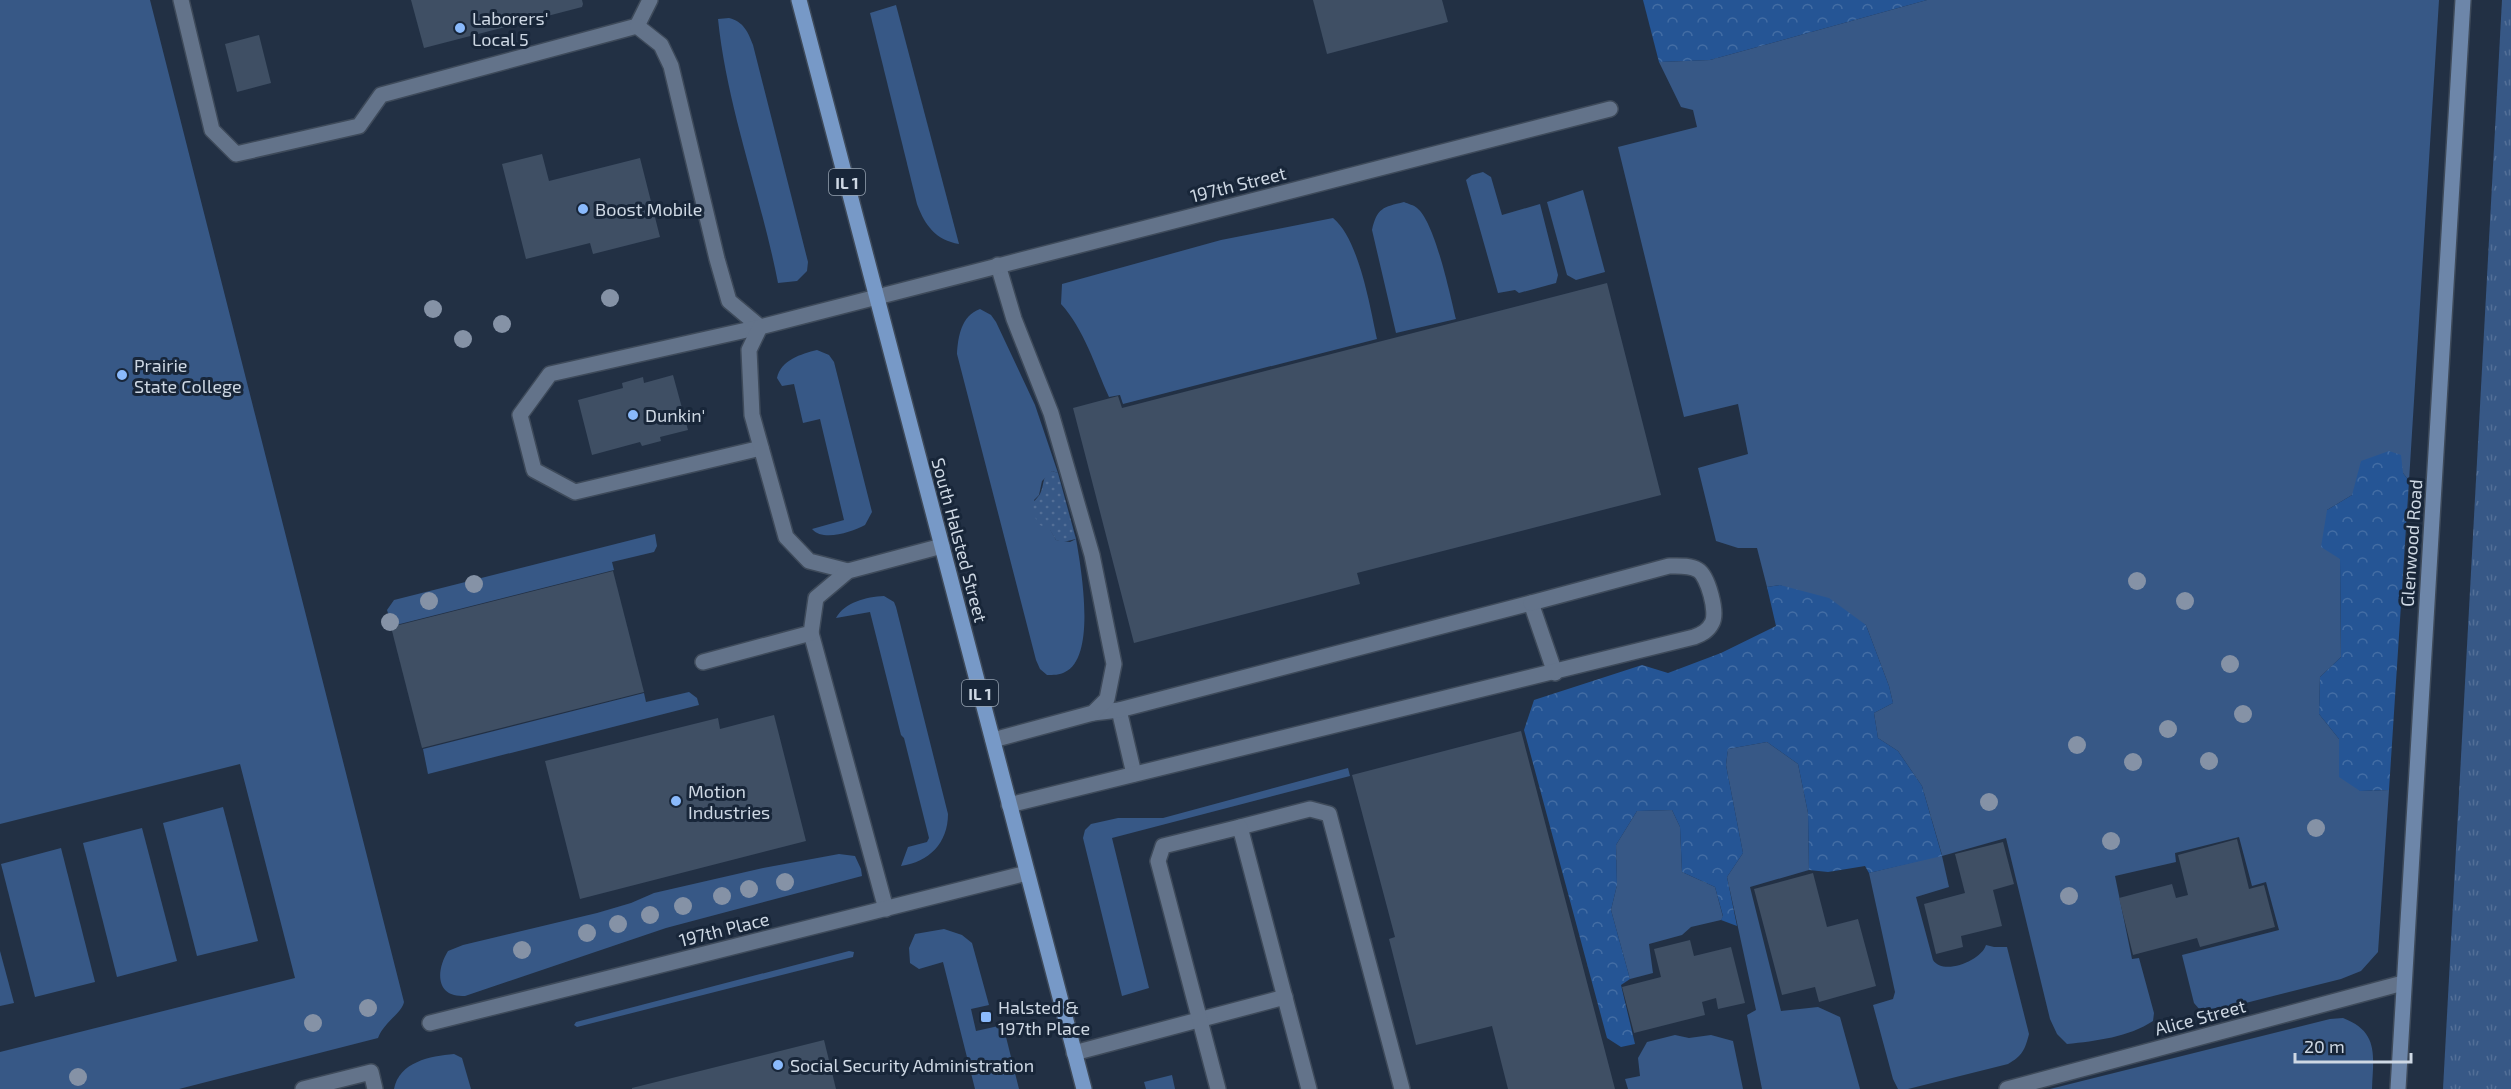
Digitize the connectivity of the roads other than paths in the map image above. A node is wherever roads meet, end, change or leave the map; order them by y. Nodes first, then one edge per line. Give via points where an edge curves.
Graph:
1 (181, 0) edge
2 (650, 0) edge
3 (799, 0) edge
4 (2463, 0) edge
5 (637, 26) junction
6 (1610, 110) dead end
7 (998, 265) junction
8 (877, 297) junction
9 (760, 327) junction
10 (761, 448) junction
11 (942, 546) junction
12 (848, 571) junction
13 (1531, 603) junction
14 (811, 633) junction
15 (703, 662) dead end
16 (1555, 672) junction
17 (1119, 710) junction
18 (1093, 713) junction
19 (993, 740) junction
20 (1134, 774) junction
21 (1009, 805) junction
22 (1240, 827) junction
23 (1027, 873) junction
24 (886, 909) junction
25 (2403, 983) junction
26 (1285, 997) junction
27 (1200, 1020) junction
28 (430, 1023) dead end
29 (1074, 1053) junction
30 (303, 1089) edge
31 (375, 1089) edge
32 (1084, 1089) edge
33 (1218, 1089) edge
34 (1309, 1089) edge
35 (1402, 1089) edge
36 (2007, 1089) edge
37 (2398, 1089) edge

1 - 5 street via 212,130 236,154 359,126 381,95
2 - 5 street
3 - 8 main road, South Halsted Street / IL 1
4 - 25 street, Glenwood Road
5 - 9 street via 661,45 671,66 729,301
6 - 7 street, 197th Street
7 - 8 street, 197th Street
7 - 18 street via 1014,319 1051,413 1092,555 1114,664 1107,699
8 - 9 street, 197th Street
8 - 11 main road, South Halsted Street / IL 1
9 - 10 street via 749,350 752,415
9 - 10 street, 197th Street via 550,374 520,415 534,470 575,492
10 - 12 street via 786,537 809,561
11 - 12 street
11 - 19 main road, South Halsted Street / IL 1
12 - 14 street via 816,598
13 - 16 street
13 - 16 street via 1669,566 1698,570 1705,578 1715,617 1704,633
13 - 17 street
14 - 15 street
14 - 24 street
16 - 20 street
17 - 18 street
17 - 20 street
18 - 19 street
19 - 21 main road, South Halsted Street / IL 1
20 - 21 street
21 - 23 main road, South Halsted Street / IL 1
22 - 26 street
22 - 27 street via 1163,846 1158,861
22 - 35 street via 1310,808 1329,814
23 - 24 street, 197th Place
23 - 29 main road, South Halsted Street / IL 1
24 - 28 street, 197th Place
25 - 36 street, Alice Street
25 - 37 street, Glenwood Road
26 - 27 street
26 - 34 street
27 - 29 street
27 - 33 street
29 - 32 main road, South Halsted Street / IL 1
30 - 31 street via 371,1072

